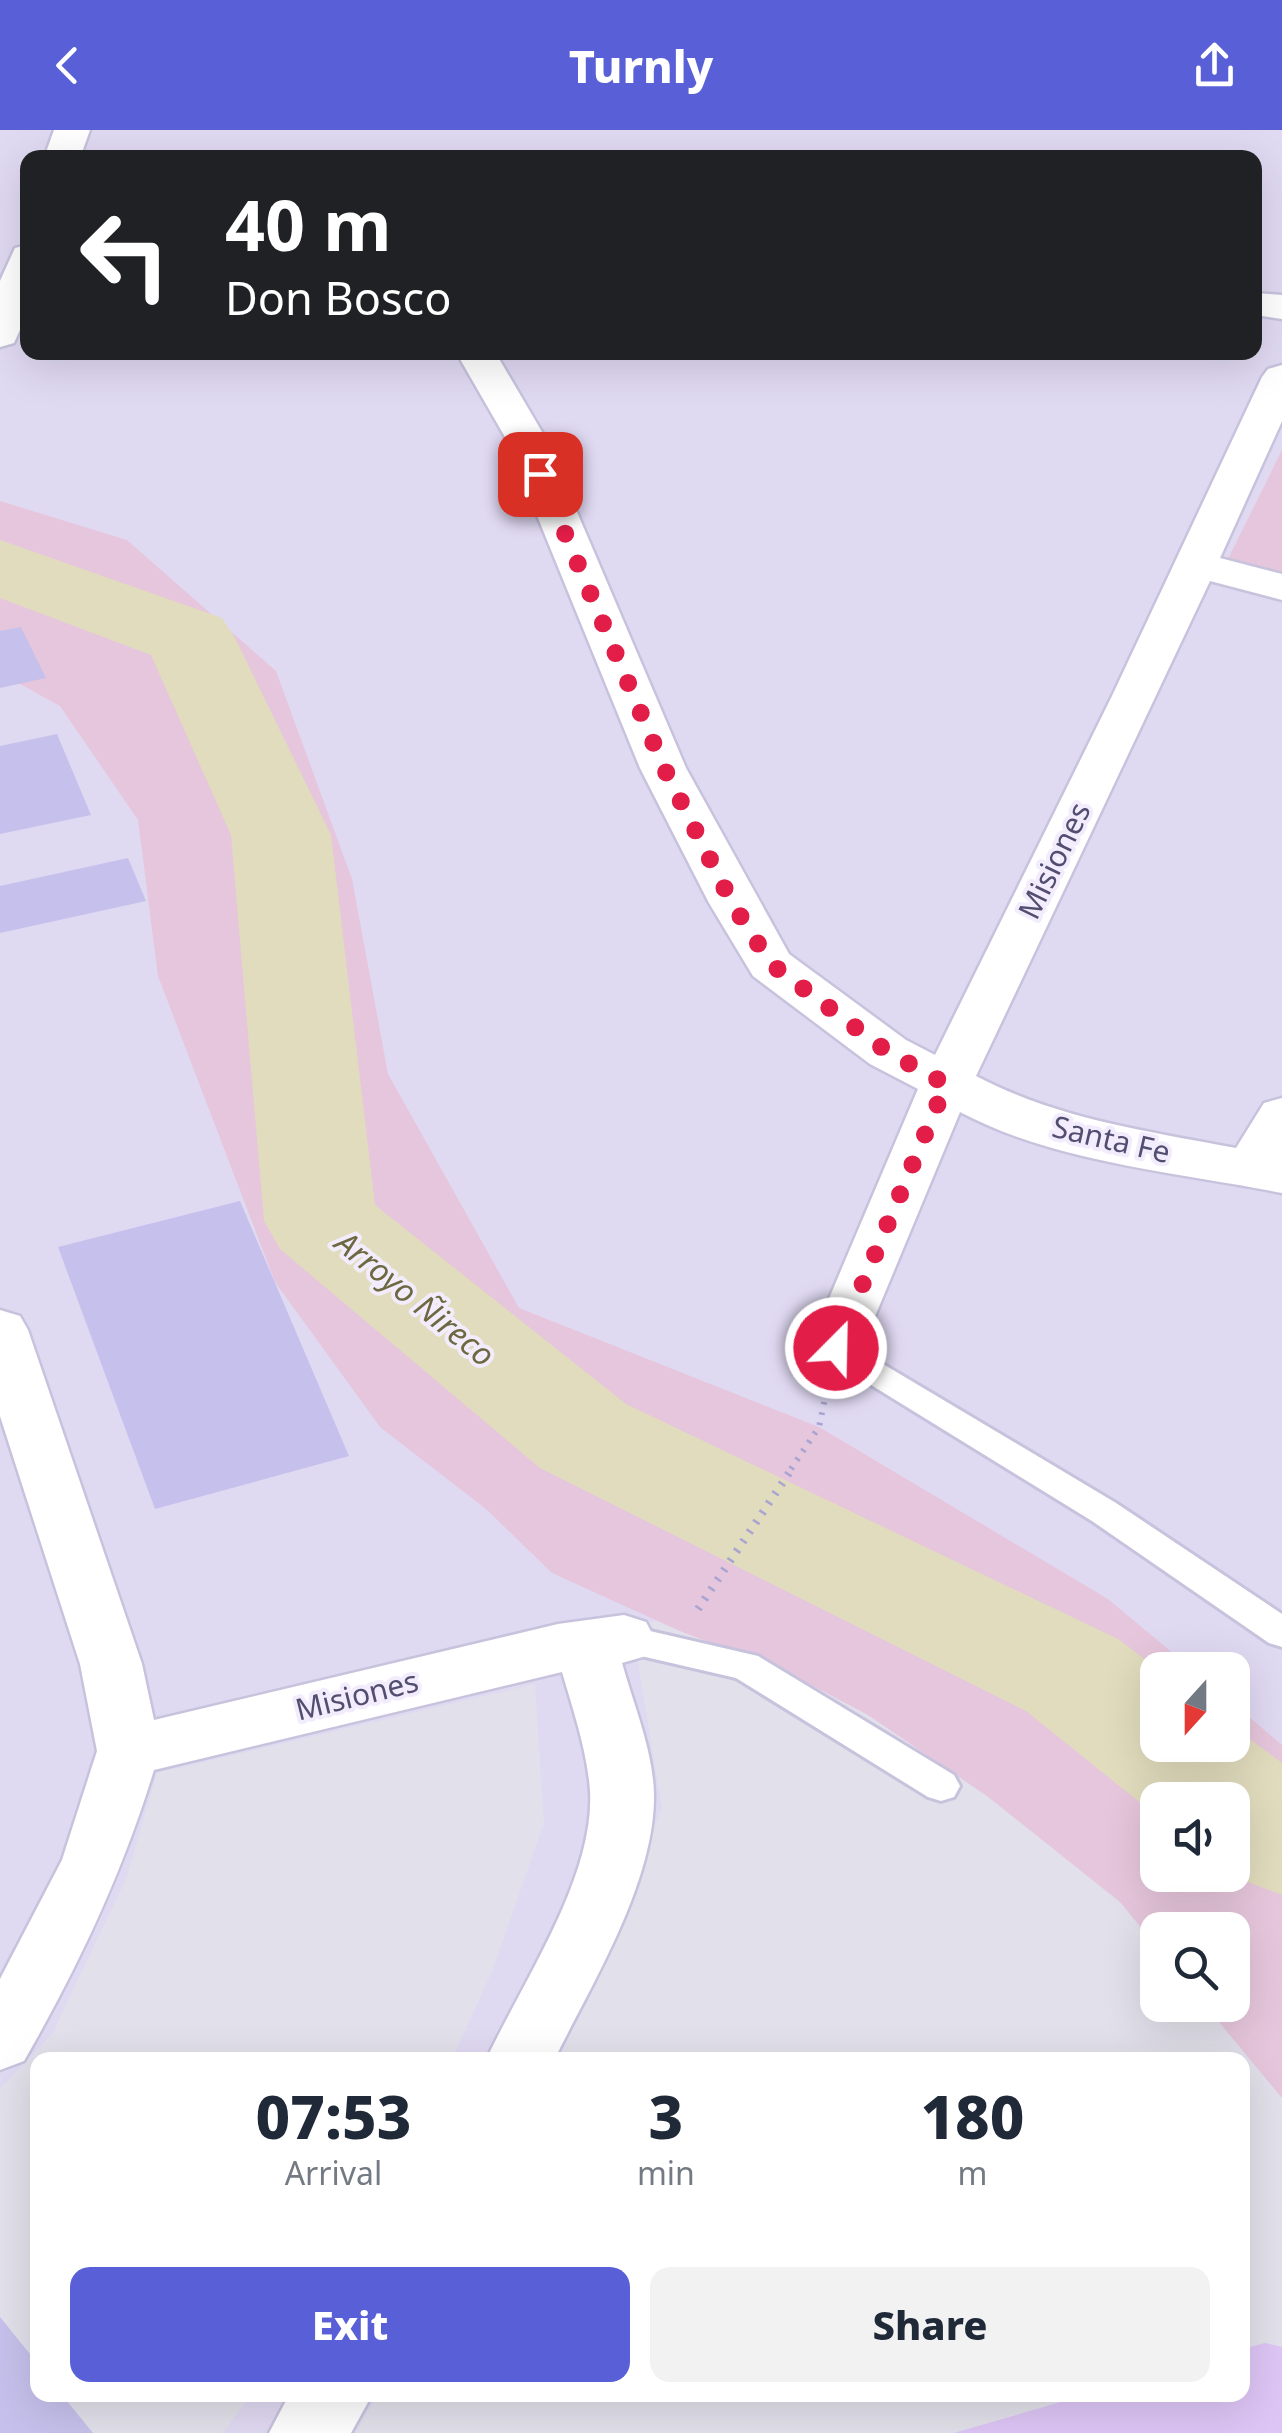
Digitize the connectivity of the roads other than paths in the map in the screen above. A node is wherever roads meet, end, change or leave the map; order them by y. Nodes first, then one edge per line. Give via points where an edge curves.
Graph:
1 (20, 279) edge
2 (0, 335) edge
3 (480, 360) edge
4 (1282, 377) edge
5 (1195, 564) junction
6 (1282, 587) edge
7 (946, 1084) junction
8 (1282, 1115) edge
9 (1266, 1172) edge
10 (0, 1330) edge
11 (836, 1348) joint
12 (1282, 1633) edge
13 (605, 1642) junction
14 (129, 1751) junction
15 (941, 1786) dead end
16 (0, 2040) edge
17 (524, 2052) edge
18 (330, 2402) edge
19 (306, 2433) edge

1 - 2 street
3 - 7 street, Santa Fe via 525,438 664,768 732,903 771,964 888,1052
4 - 5 street, Misiones
5 - 6 street
5 - 7 street, Misiones
7 - 9 street, Santa Fe via 1004,1113 1068,1133
7 - 11 street, Misiones
8 - 9 street
10 - 14 street via 111,1664
11 - 12 lane via 1104,1512
13 - 14 street, Misiones
13 - 15 lane via 746,1666
13 - 17 street via 622,1796 609,1862
14 - 16 street via 94,1860
18 - 19 street

